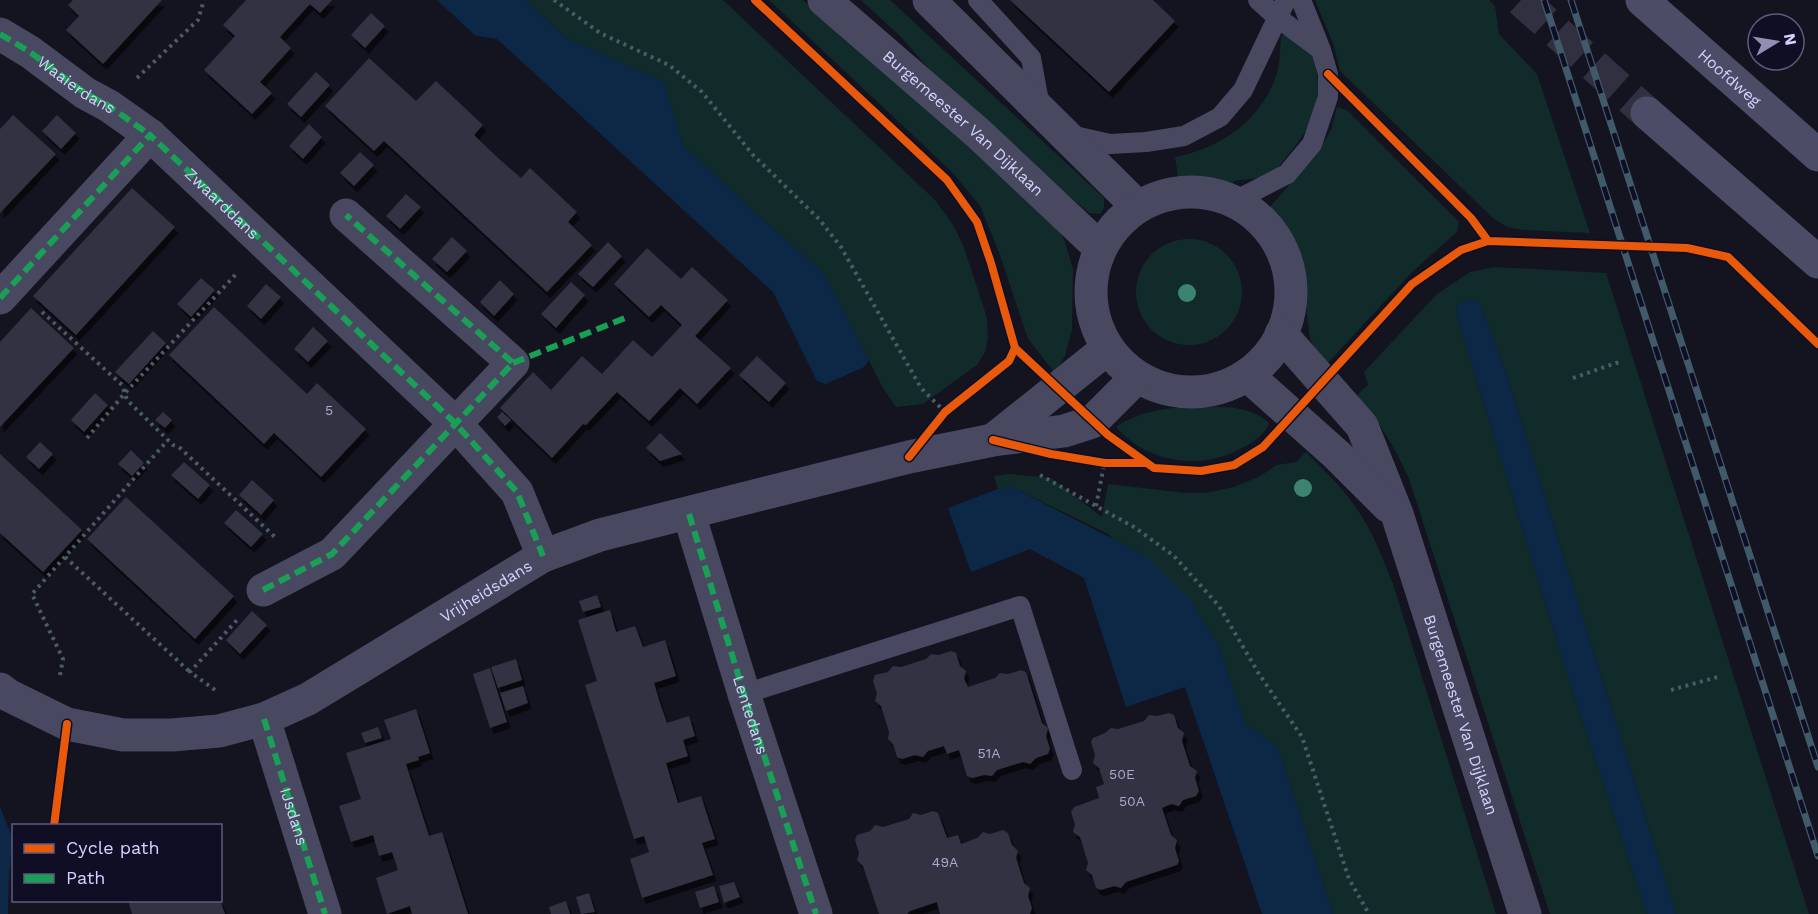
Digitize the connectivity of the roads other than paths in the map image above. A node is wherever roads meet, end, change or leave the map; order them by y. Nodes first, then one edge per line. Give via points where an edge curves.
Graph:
1 (824, 0) edge
2 (929, 0) edge
3 (978, 0) edge
4 (1258, 0) edge
5 (1286, 0) edge
6 (1301, 0) edge
7 (1642, 0) edge
8 (1276, 17) junction
9 (0, 34) edge
10 (1321, 50) junction
11 (1647, 113) tunnel mouth
12 (1052, 123) junction
13 (150, 135) junction
14 (1818, 155) edge
15 (1233, 202) junction
16 (1138, 207) junction
17 (346, 215) dead end
18 (1100, 248) junction
19 (1818, 262) edge
20 (2, 296) edge
21 (1281, 334) junction
22 (1107, 348) junction
23 (1247, 375) junction
24 (1137, 377) junction
25 (455, 423) junction
26 (993, 441) junction
27 (689, 514) junction
28 (1396, 514) junction
29 (543, 556) junction
30 (263, 590) road end
31 (0, 689) edge
32 (744, 694) junction
33 (264, 719) junction
34 (1072, 770) dead end
35 (325, 914) edge
36 (816, 914) edge
37 (1525, 914) edge

1 - 18 street, Burgemeester Van Dijklaan via 979,134
2 - 12 street
3 - 12 lane via 1031,58
4 - 8 lane
5 - 8 lane
6 - 10 lane
7 - 14 main road, Hoofdweg
8 - 10 lane
8 - 12 lane via 1243,90 1220,117 1184,136 1110,144
9 - 13 street, Waaierdans
10 - 15 lane via 1328,74 1328,97 1312,144 1287,174
11 - 19 main road
12 - 16 street
13 - 20 street
13 - 25 street, Zwaarddans
15 - 16 street via 1190,192 1162,196
15 - 21 street via 1270,232 1285,260 1291,296
16 - 18 street via 1124,217
17 - 25 street via 513,363
18 - 22 street via 1092,278 1092,309
21 - 23 street via 1263,361
21 - 28 street, Burgemeester Van Dijklaan via 1362,426
22 - 24 street
22 - 26 street, Vrijheidsdans
23 - 24 street via 1228,385 1188,392 1152,385
23 - 28 street, Burgemeester Van Dijklaan
24 - 26 street, Vrijheidsdans via 1100,428
25 - 29 street, Zwaarddans via 517,492
25 - 30 street via 332,554
26 - 27 street, Vrijheidsdans via 909,457
27 - 29 street, Vrijheidsdans via 600,535
27 - 32 street, Lentedans
28 - 37 street, Burgemeester Van Dijklaan
29 - 33 street, Vrijheidsdans via 308,699
31 - 33 street, Vrijheidsdans via 67,724 123,735 219,731
32 - 34 lane via 1020,606
32 - 36 street, Lentedans
33 - 35 street, IJsdans

